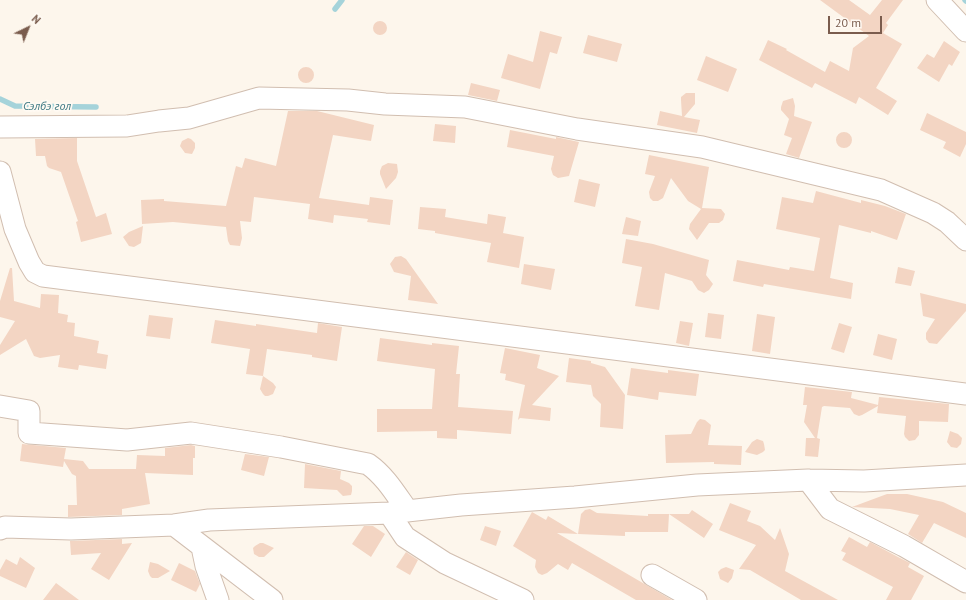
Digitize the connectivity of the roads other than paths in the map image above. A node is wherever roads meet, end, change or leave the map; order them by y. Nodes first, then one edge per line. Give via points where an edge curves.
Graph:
1 (937, 0) edge
2 (966, 31) edge
3 (0, 127) edge
4 (0, 172) edge
5 (966, 240) edge
6 (966, 394) edge
7 (0, 406) edge
8 (966, 475) edge
9 (808, 480) junction
10 (398, 511) junction
11 (174, 525) junction
12 (0, 529) edge
13 (202, 547) junction
14 (652, 575) dead end
15 (966, 582) edge
16 (218, 600) edge
17 (272, 600) edge
18 (523, 600) edge
19 (696, 600) edge

1 - 2 street
3 - 5 street via 127,126 189,118 258,98 465,107 577,128 702,147 881,190 933,213
4 - 6 street via 15,229 29,262 35,272 43,276
7 - 10 street via 29,411 29,433 127,440 191,433 368,464 388,482
8 - 9 street via 864,481
9 - 10 street via 697,485
9 - 15 street via 830,509 904,546
10 - 11 street via 209,520
10 - 18 street via 406,537 418,546 444,563
11 - 12 street
11 - 13 street
13 - 16 street
13 - 17 street
14 - 19 street

